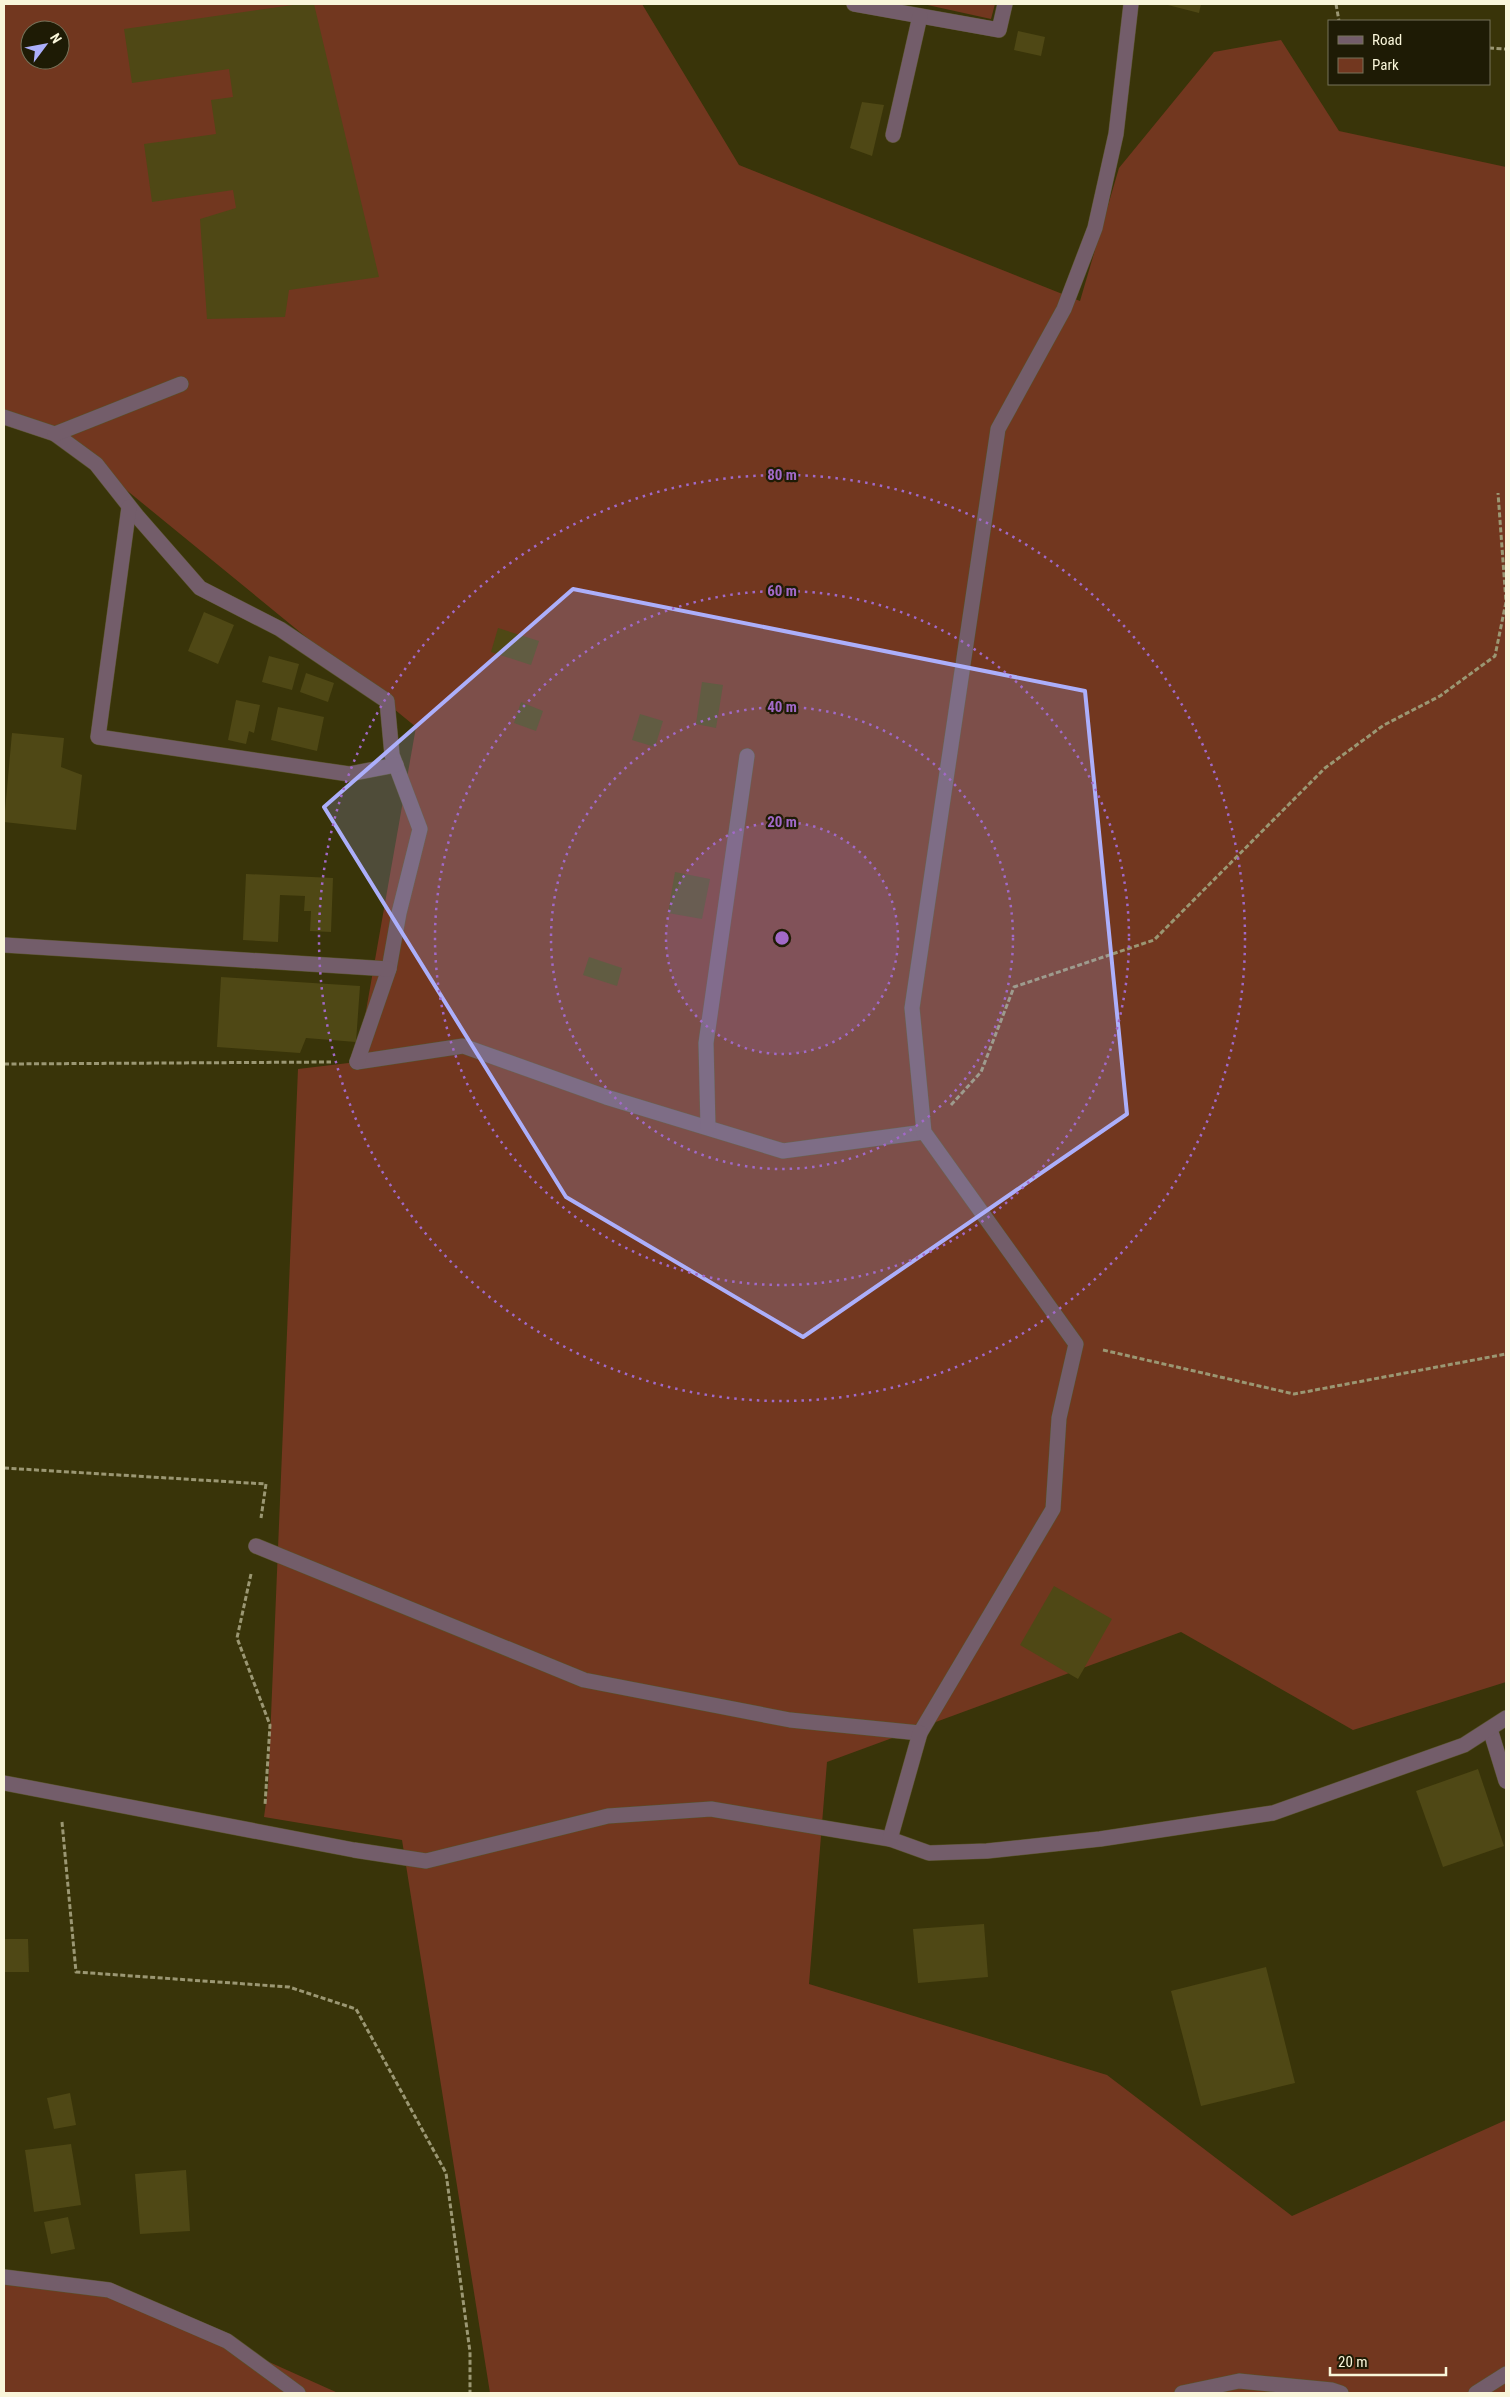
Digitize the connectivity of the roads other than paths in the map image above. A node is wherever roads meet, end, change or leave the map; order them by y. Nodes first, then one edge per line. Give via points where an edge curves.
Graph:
1 (854, 4) edge
2 (1005, 4) edge
3 (1131, 4) edge
4 (920, 16) junction
5 (893, 136) dead end
6 (181, 384) dead end
7 (4, 417) edge
8 (55, 434) junction
9 (130, 507) junction
10 (747, 756) dead end
11 (396, 765) junction
12 (4, 945) edge
13 (388, 969) junction
14 (708, 1127) junction
15 (924, 1132) junction
16 (256, 1546) road end
17 (1506, 1718) edge
18 (1490, 1729) junction
19 (920, 1733) junction
20 (1506, 1781) edge
21 (4, 1783) edge
22 (890, 1839) junction
23 (4, 2277) edge
24 (1506, 2374) edge
25 (298, 2393) edge
26 (1182, 2393) edge
27 (1341, 2393) edge
28 (1476, 2393) edge

1 - 4 street
2 - 4 street via 999,30
3 - 15 street via 1116,134 1095,228 1064,309 998,429 912,1008
4 - 5 street
6 - 8 street
7 - 8 street
8 - 9 street via 96,464
9 - 11 street via 200,588 280,629 387,701 392,755
9 - 11 street via 98,737 349,774
10 - 14 street via 706,1043
11 - 13 street via 420,829
12 - 13 street
13 - 14 street via 357,1062 463,1046 606,1097
14 - 15 street via 782,1150
15 - 19 street via 1076,1344 1060,1418 1052,1509
16 - 19 street via 584,1680 790,1720
17 - 18 street
18 - 20 street
18 - 22 street via 1464,1745 1273,1812 1100,1839 986,1851 929,1853
19 - 22 street
21 - 22 street via 354,1850 426,1860 608,1816 710,1809
23 - 25 street via 109,2290 226,2342
24 - 28 street
26 - 27 street via 1239,2381

